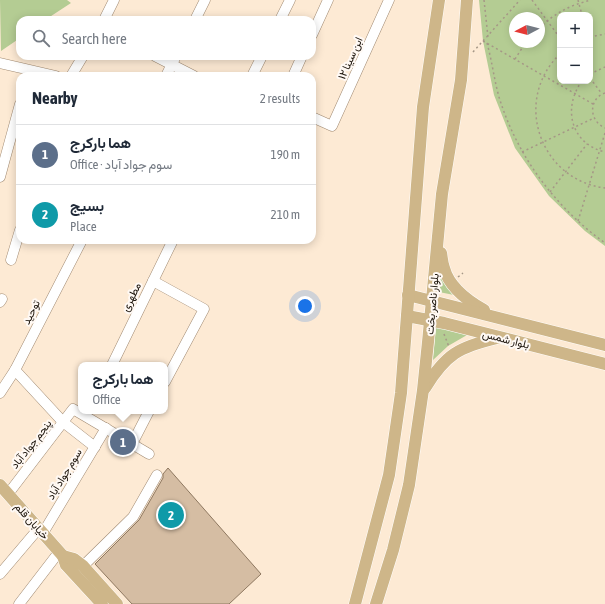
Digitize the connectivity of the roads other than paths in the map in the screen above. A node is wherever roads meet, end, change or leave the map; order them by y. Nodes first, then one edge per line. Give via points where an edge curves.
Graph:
1 (114, 0) edge
2 (205, 0) edge
3 (290, 0) edge
4 (328, 0) edge
5 (389, 0) edge
6 (467, 0) edge
7 (438, 1) edge
8 (106, 16) edge
9 (197, 16) edge
10 (282, 16) edge
11 (316, 26) edge
12 (81, 60) edge
13 (174, 60) edge
14 (260, 60) edge
15 (300, 60) edge
16 (0, 63) edge
17 (25, 72) edge
18 (73, 72) edge
19 (168, 72) edge
20 (189, 72) edge
21 (254, 72) edge
22 (295, 72) edge
23 (16, 119) edge
24 (316, 119) edge
25 (0, 177) edge
26 (438, 234) junction
27 (16, 243) edge
28 (80, 244) edge
29 (171, 244) edge
30 (11, 260) dead end
31 (152, 281) junction
32 (408, 294) junction
33 (432, 301) junction
34 (407, 316) junction
35 (494, 316) junction
36 (430, 321) junction
37 (500, 337) junction
38 (605, 345) edge
39 (113, 362) edge
40 (605, 364) edge
41 (15, 370) junction
42 (168, 376) edge
43 (423, 390) junction
44 (0, 393) edge
45 (78, 411) edge
46 (88, 414) edge
47 (147, 414) edge
48 (63, 422) junction
49 (106, 428) junction
50 (132, 444) junction
51 (95, 447) junction
52 (149, 454) dead end
53 (157, 475) dead end
54 (4, 490) edge
55 (41, 531) junction
56 (61, 554) junction
57 (83, 566) junction
58 (0, 574) edge
59 (19, 604) edge
60 (102, 604) edge
61 (117, 604) edge
62 (355, 604) edge
63 (376, 604) edge

1 - 8 street
2 - 9 street
3 - 10 street
4 - 11 street
5 - 24 street, ابن سینا ۱۲ via 332,126
6 - 26 main road, بلوار ناصر بخت via 459,95 442,194
7 - 32 main road via 423,107
12 - 18 street
13 - 19 street
13 - 20 street
14 - 21 street
15 - 22 street
16 - 17 street
23 - 25 street
26 - 33 main road, بلوار ناصر بخت
26 - 35 main road via 444,268 451,282 472,303
27 - 30 street
28 - 41 street, توحید
29 - 31 street, مطهری
31 - 39 street, مطهری
31 - 42 street via 204,308
32 - 33 main road, بلوار شمس
32 - 34 main road
33 - 35 main road, بلوار شمس
33 - 36 main road, بلوار ناصر بخت
34 - 36 main road, بلوار شمس
34 - 62 main road via 401,393 389,475
35 - 38 main road, بلوار شمس
36 - 37 main road, بلوار شمس
36 - 43 main road, بلوار ناصر بخت
37 - 40 main road, بلوار شمس
37 - 43 main road via 478,342 454,353 436,370
41 - 44 street, توحید
41 - 48 street
43 - 63 main road, بلوار ناصر بخت via 409,485
45 - 48 street, پنجم جواد آباد via 73,409
46 - 49 street
47 - 50 street
48 - 51 street
48 - 54 street, پنجم جواد آباد
49 - 50 street
49 - 51 street, سوم جواد آباد
50 - 52 street
51 - 55 street, سوم جواد آباد
53 - 57 street via 133,517
54 - 55 main road, خیابان قلم
55 - 56 main road, خیابان قلم
55 - 58 street, سوم جواد آباد
56 - 57 main road
56 - 59 street
56 - 60 main road via 66,565
57 - 61 main road

